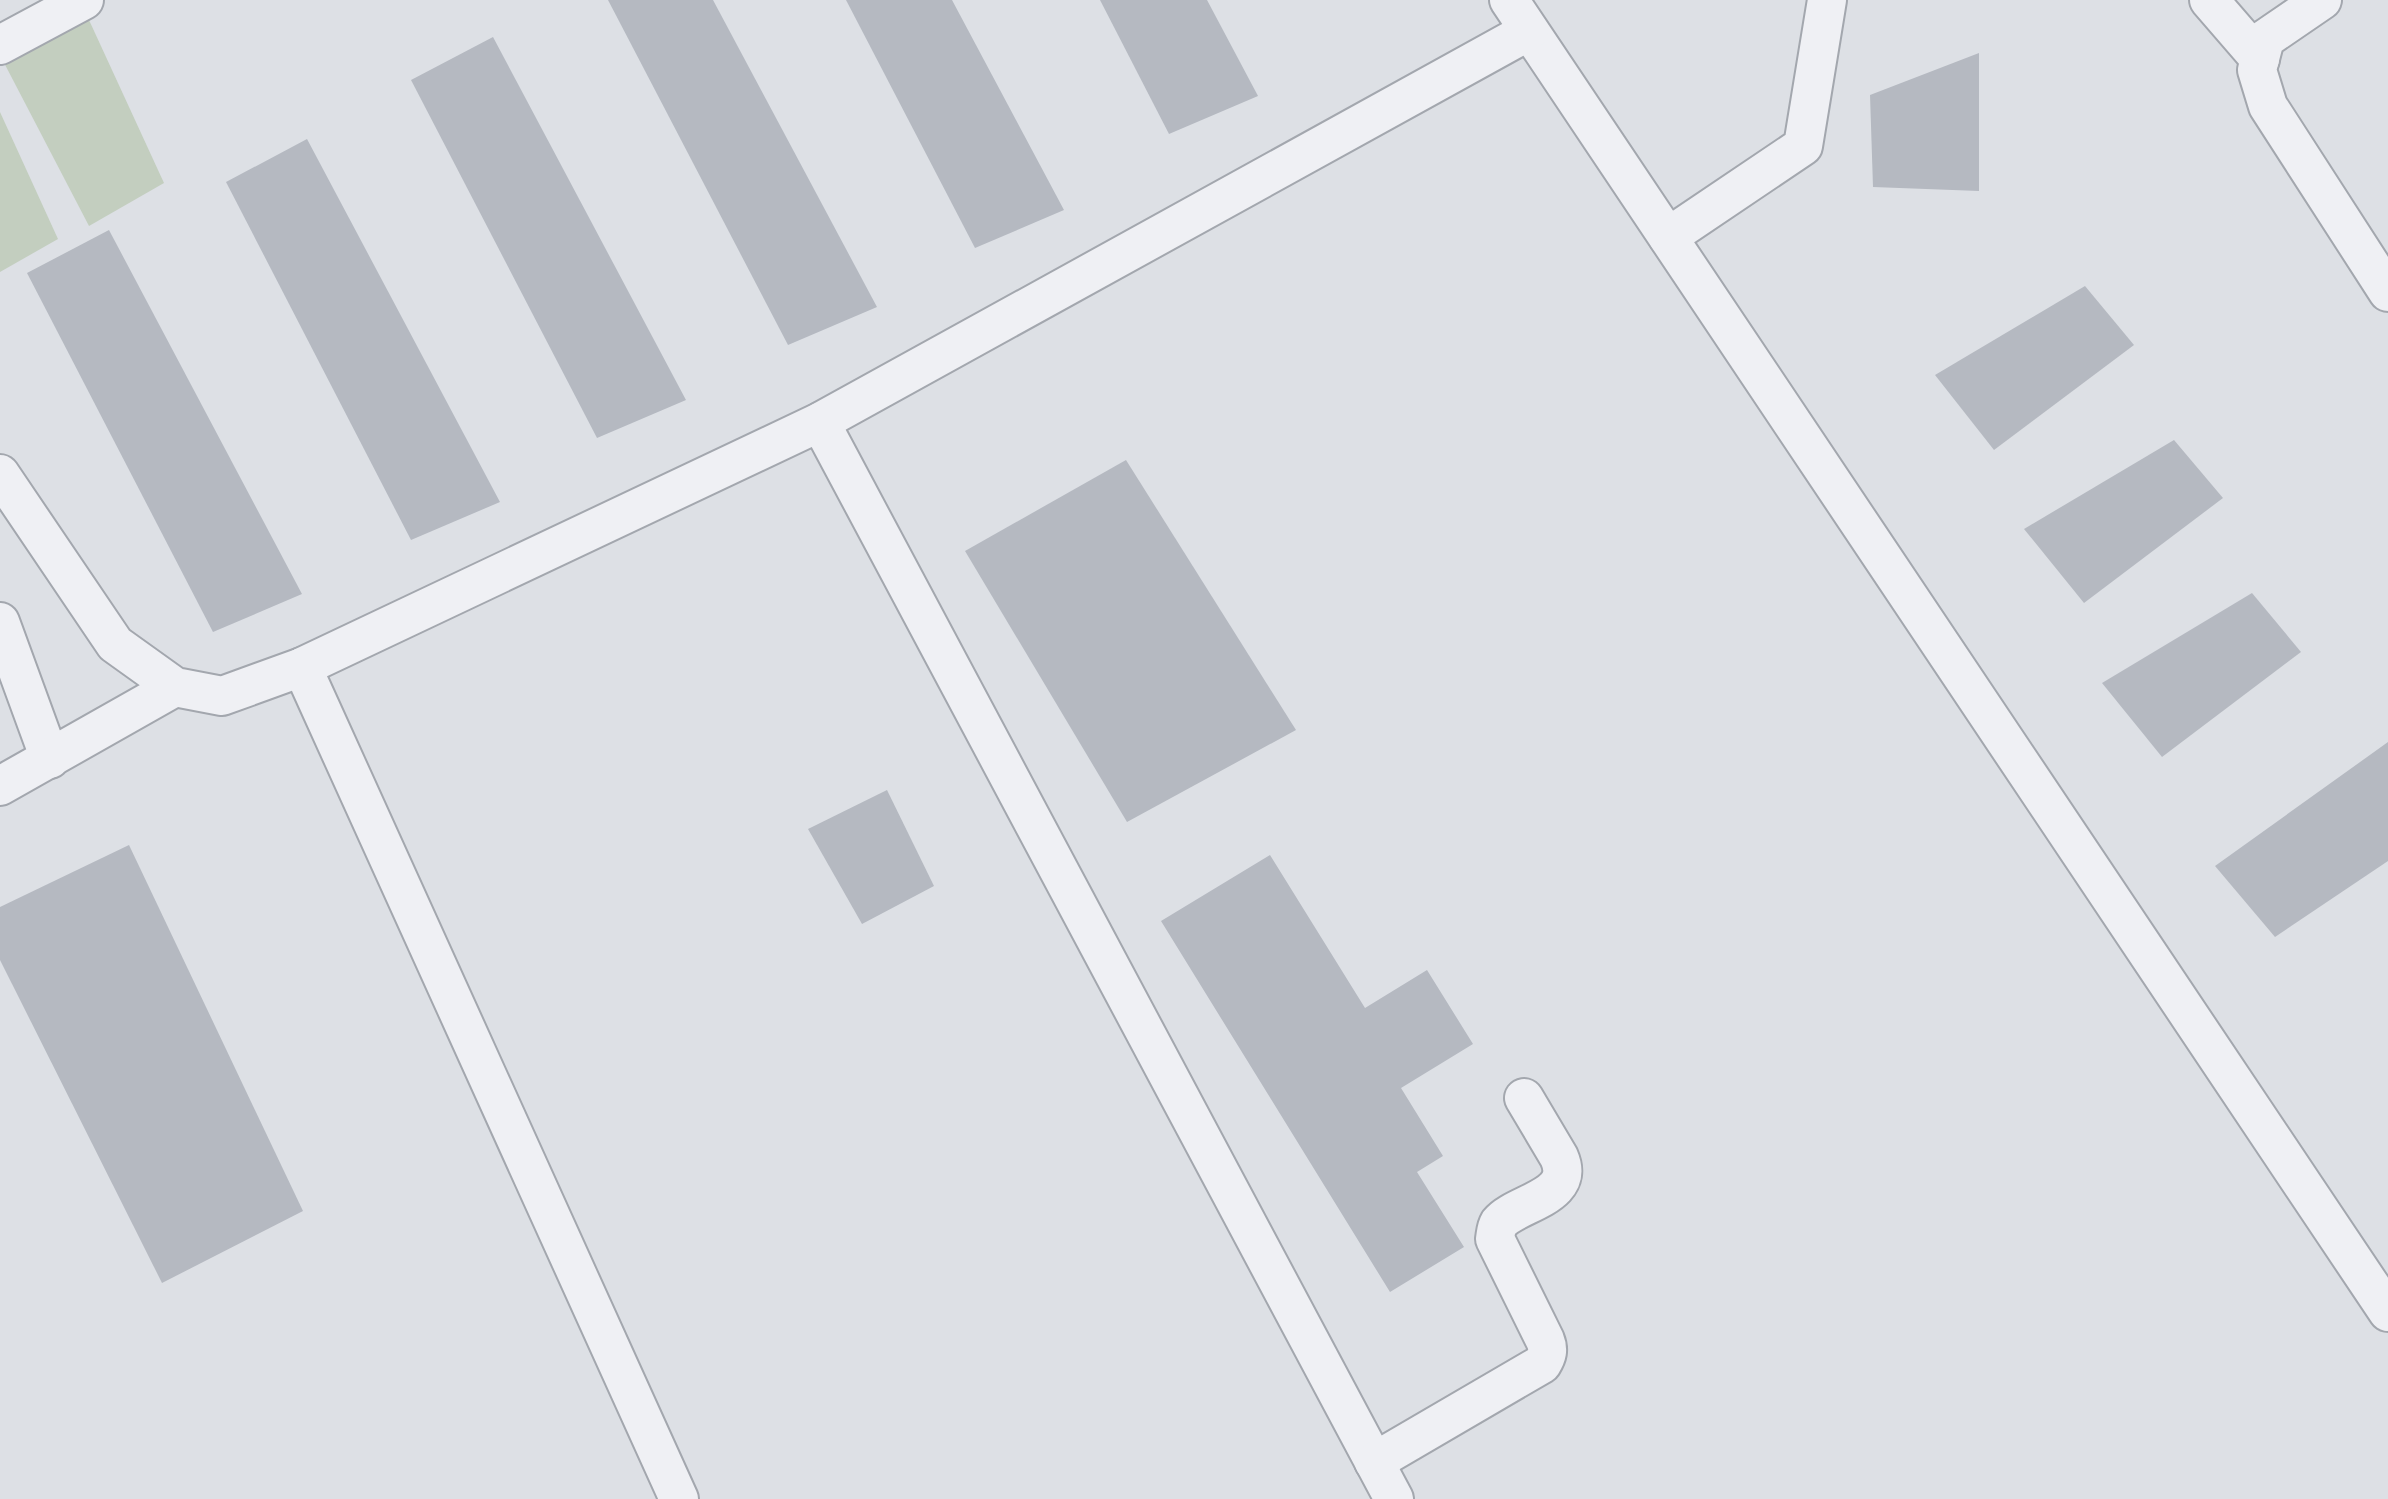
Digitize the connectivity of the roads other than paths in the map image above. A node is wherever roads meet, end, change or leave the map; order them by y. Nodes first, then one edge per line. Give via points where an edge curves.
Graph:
1 (84, 0) edge
2 (1827, 0) edge
3 (2208, 0) edge
4 (2322, 0) edge
5 (1519, 15) edge
6 (0, 45) edge
7 (2260, 59) junction
8 (1668, 237) junction
9 (2388, 292) edge
10 (820, 422) junction
11 (0, 474) edge
12 (0, 622) edge
13 (302, 667) junction
14 (175, 687) junction
15 (50, 759) junction
16 (0, 786) edge
17 (1524, 1098) dead end
18 (2388, 1312) edge
19 (1374, 1462) junction
20 (679, 1499) edge
21 (1394, 1499) edge

1 - 6 lane
2 - 8 lane via 1803,146
3 - 7 lane
4 - 7 lane via 2265,39
5 - 8 lane
5 - 10 lane
7 - 9 lane via 2257,70 2267,106
8 - 18 lane
10 - 13 lane
10 - 19 lane
11 - 14 lane via 115,644
12 - 15 lane
13 - 14 lane via 222,696
13 - 20 lane
14 - 15 lane
15 - 16 lane
17 - 19 lane via 1559,1157 1562,1177 1557,1187 1501,1221 1495,1239 1545,1340 1546,1357 1542,1364
19 - 21 lane

